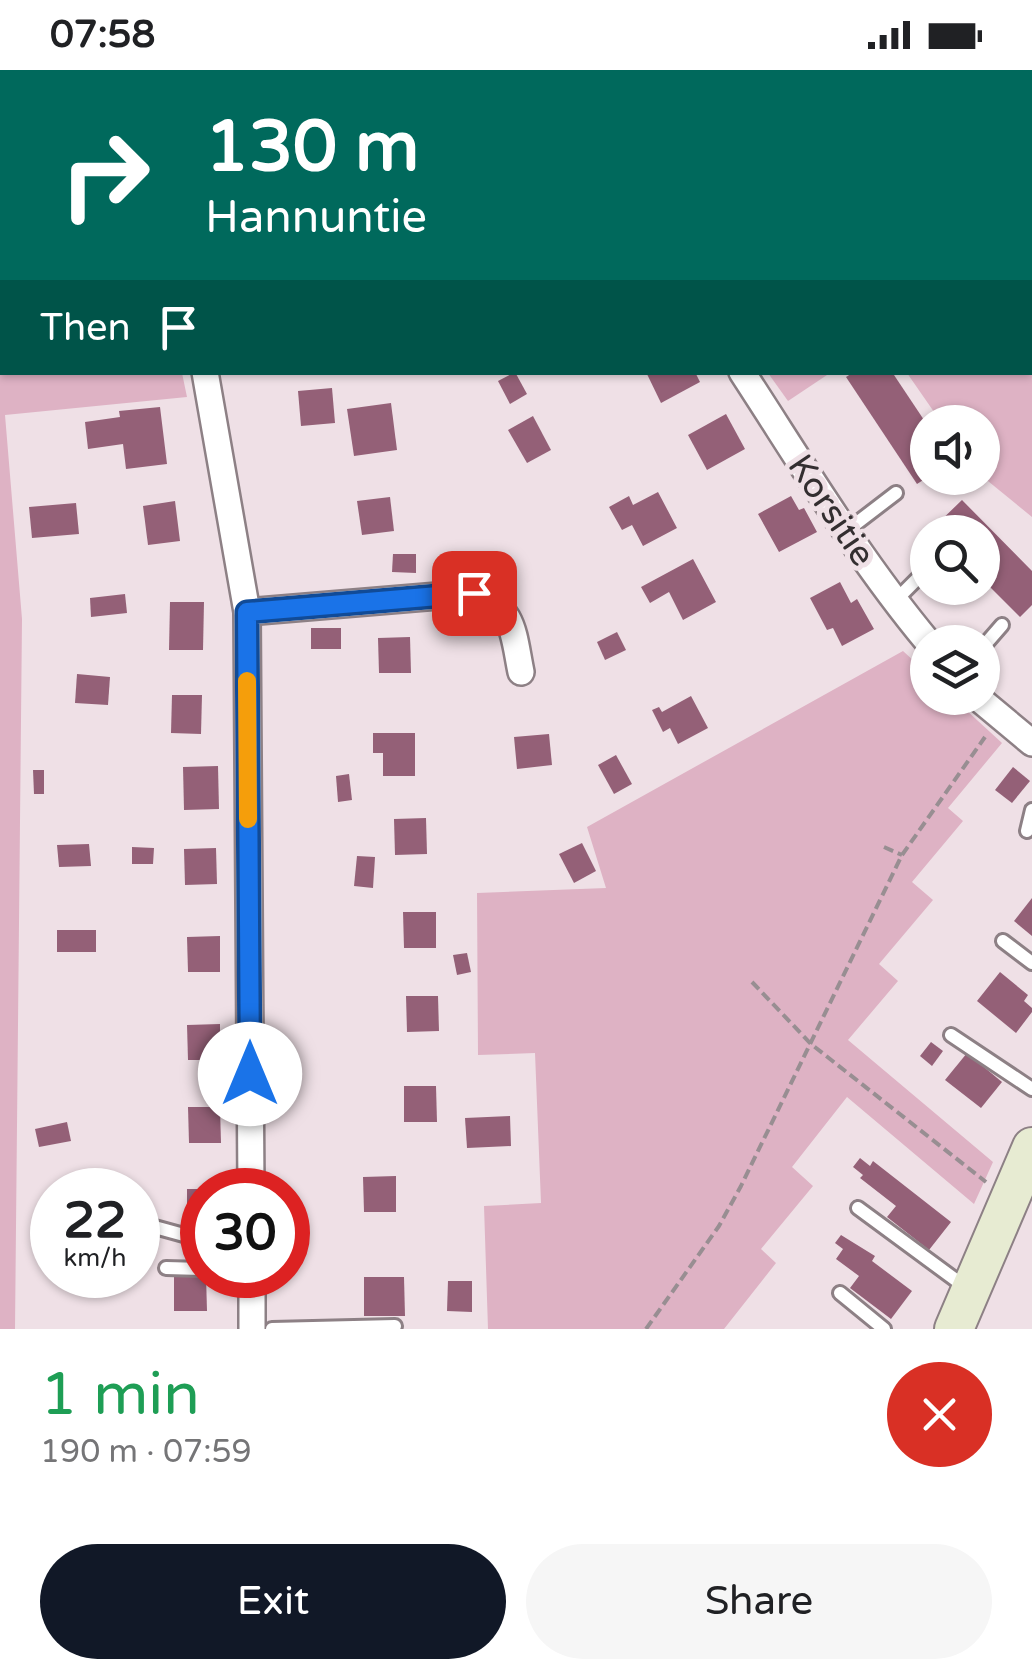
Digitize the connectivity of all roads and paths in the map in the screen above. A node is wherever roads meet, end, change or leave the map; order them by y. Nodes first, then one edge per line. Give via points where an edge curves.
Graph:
1 (206, 375) edge
2 (744, 375) edge
3 (896, 493) dead end
4 (846, 532) junction
5 (910, 586) edge
6 (894, 602) junction
7 (247, 612) junction
8 (914, 625) edge
9 (1002, 625) dead end
10 (1000, 627) edge
11 (522, 672) dead end
12 (999, 716) joint
13 (1032, 743) edge
14 (1032, 810) edge
15 (1027, 831) dead end
16 (884, 848) dead end
17 (902, 854) junction
18 (1002, 941) dead end
19 (1032, 962) edge
20 (752, 982) dead end
21 (951, 1035) dead end
22 (811, 1044) junction
23 (1032, 1089) edge
24 (1032, 1147) edge
25 (250, 1168) edge
26 (997, 1191) dead end
27 (858, 1208) dead end
28 (166, 1268) dead end
29 (180, 1268) edge
30 (970, 1290) junction
31 (840, 1293) dead end
32 (252, 1298) edge
33 (395, 1326) dead end
34 (252, 1329) edge
35 (272, 1329) edge
36 (646, 1329) edge
37 (884, 1329) edge
38 (954, 1329) edge

1 - 7 street
2 - 4 street, Korsitie
3 - 4 lane
4 - 6 street, Korsitie
5 - 6 lane
6 - 8 street, Korsitie
7 - 11 street via 474,593 494,600 511,621
7 - 25 street
9 - 10 lane
12 - 13 street
12 - 17 path
14 - 15 lane
16 - 17 path
17 - 22 path
18 - 19 lane
20 - 22 path
21 - 23 lane
22 - 26 path
22 - 36 path via 719,1226
24 - 30 street
27 - 30 lane
28 - 29 lane
30 - 38 street
31 - 37 lane
32 - 34 street
33 - 35 lane

